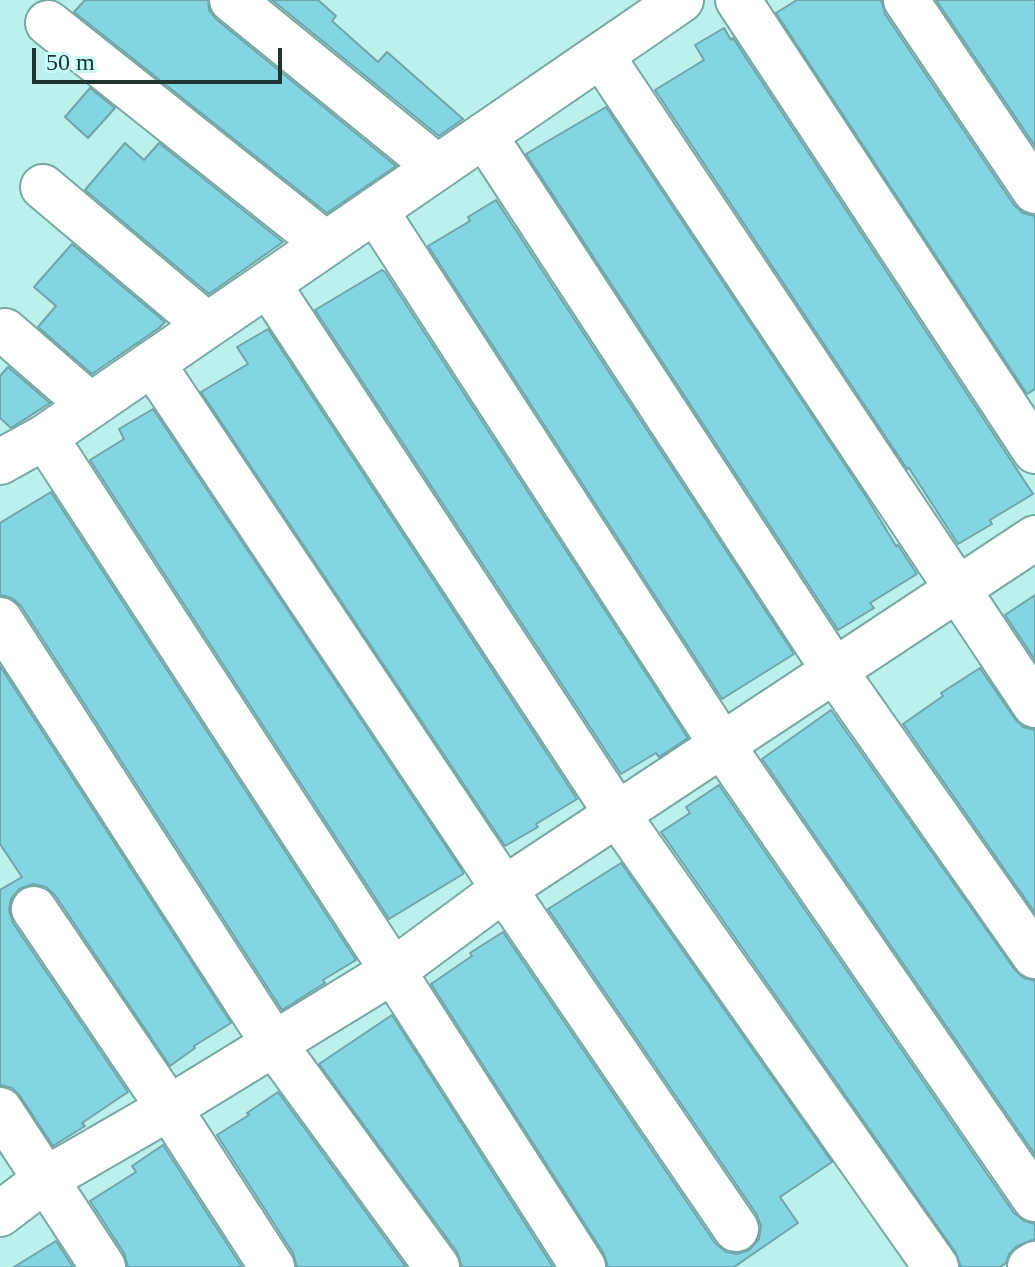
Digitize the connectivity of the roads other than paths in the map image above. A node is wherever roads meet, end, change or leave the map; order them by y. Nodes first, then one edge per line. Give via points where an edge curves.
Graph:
1 (232, 0) edge
2 (681, 0) edge
3 (738, 0) edge
4 (906, 0) edge
5 (48, 23) dead end
6 (601, 55) junction
7 (484, 135) junction
8 (437, 167) junction
9 (43, 187) dead end
10 (1035, 191) edge
11 (375, 210) junction
12 (326, 244) junction
13 (268, 284) junction
14 (207, 325) junction
15 (5, 331) dead end
16 (152, 363) junction
17 (90, 405) junction
18 (45, 437) junction
19 (1035, 451) edge
20 (0, 462) edge
21 (1035, 538) edge
22 (957, 589) junction
23 (0, 620) edge
24 (834, 670) junction
25 (1035, 705) edge
26 (722, 745) junction
27 (617, 814) junction
28 (504, 889) junction
29 (34, 909) dead end
30 (1035, 956) edge
31 (393, 971) junction
32 (274, 1044) junction
33 (169, 1108) junction
34 (0, 1110) edge
35 (46, 1179) junction
36 (1035, 1199) edge
37 (0, 1214) edge
38 (736, 1229) dead end
39 (103, 1267) edge
40 (272, 1267) edge
41 (437, 1267) edge
42 (583, 1267) edge
43 (936, 1267) edge

1 - 8 street
2 - 6 street
3 - 19 street
4 - 10 street
5 - 12 street
6 - 7 street
6 - 22 street
7 - 8 street
7 - 24 street
8 - 11 street
9 - 14 street
11 - 12 street
11 - 26 street
12 - 13 street
13 - 14 street
13 - 27 street
14 - 16 street
15 - 17 street
16 - 17 street
16 - 28 street
17 - 18 street
18 - 20 street
18 - 31 street
21 - 22 street
22 - 24 street
22 - 25 street
23 - 32 street
24 - 26 street
24 - 30 street
26 - 27 street
26 - 36 street
27 - 28 street
27 - 43 street
28 - 31 street
28 - 38 street
29 - 33 street
31 - 32 street
31 - 42 street
32 - 33 street
32 - 41 street
33 - 35 street
33 - 40 street
34 - 35 street
35 - 37 street
35 - 39 street

